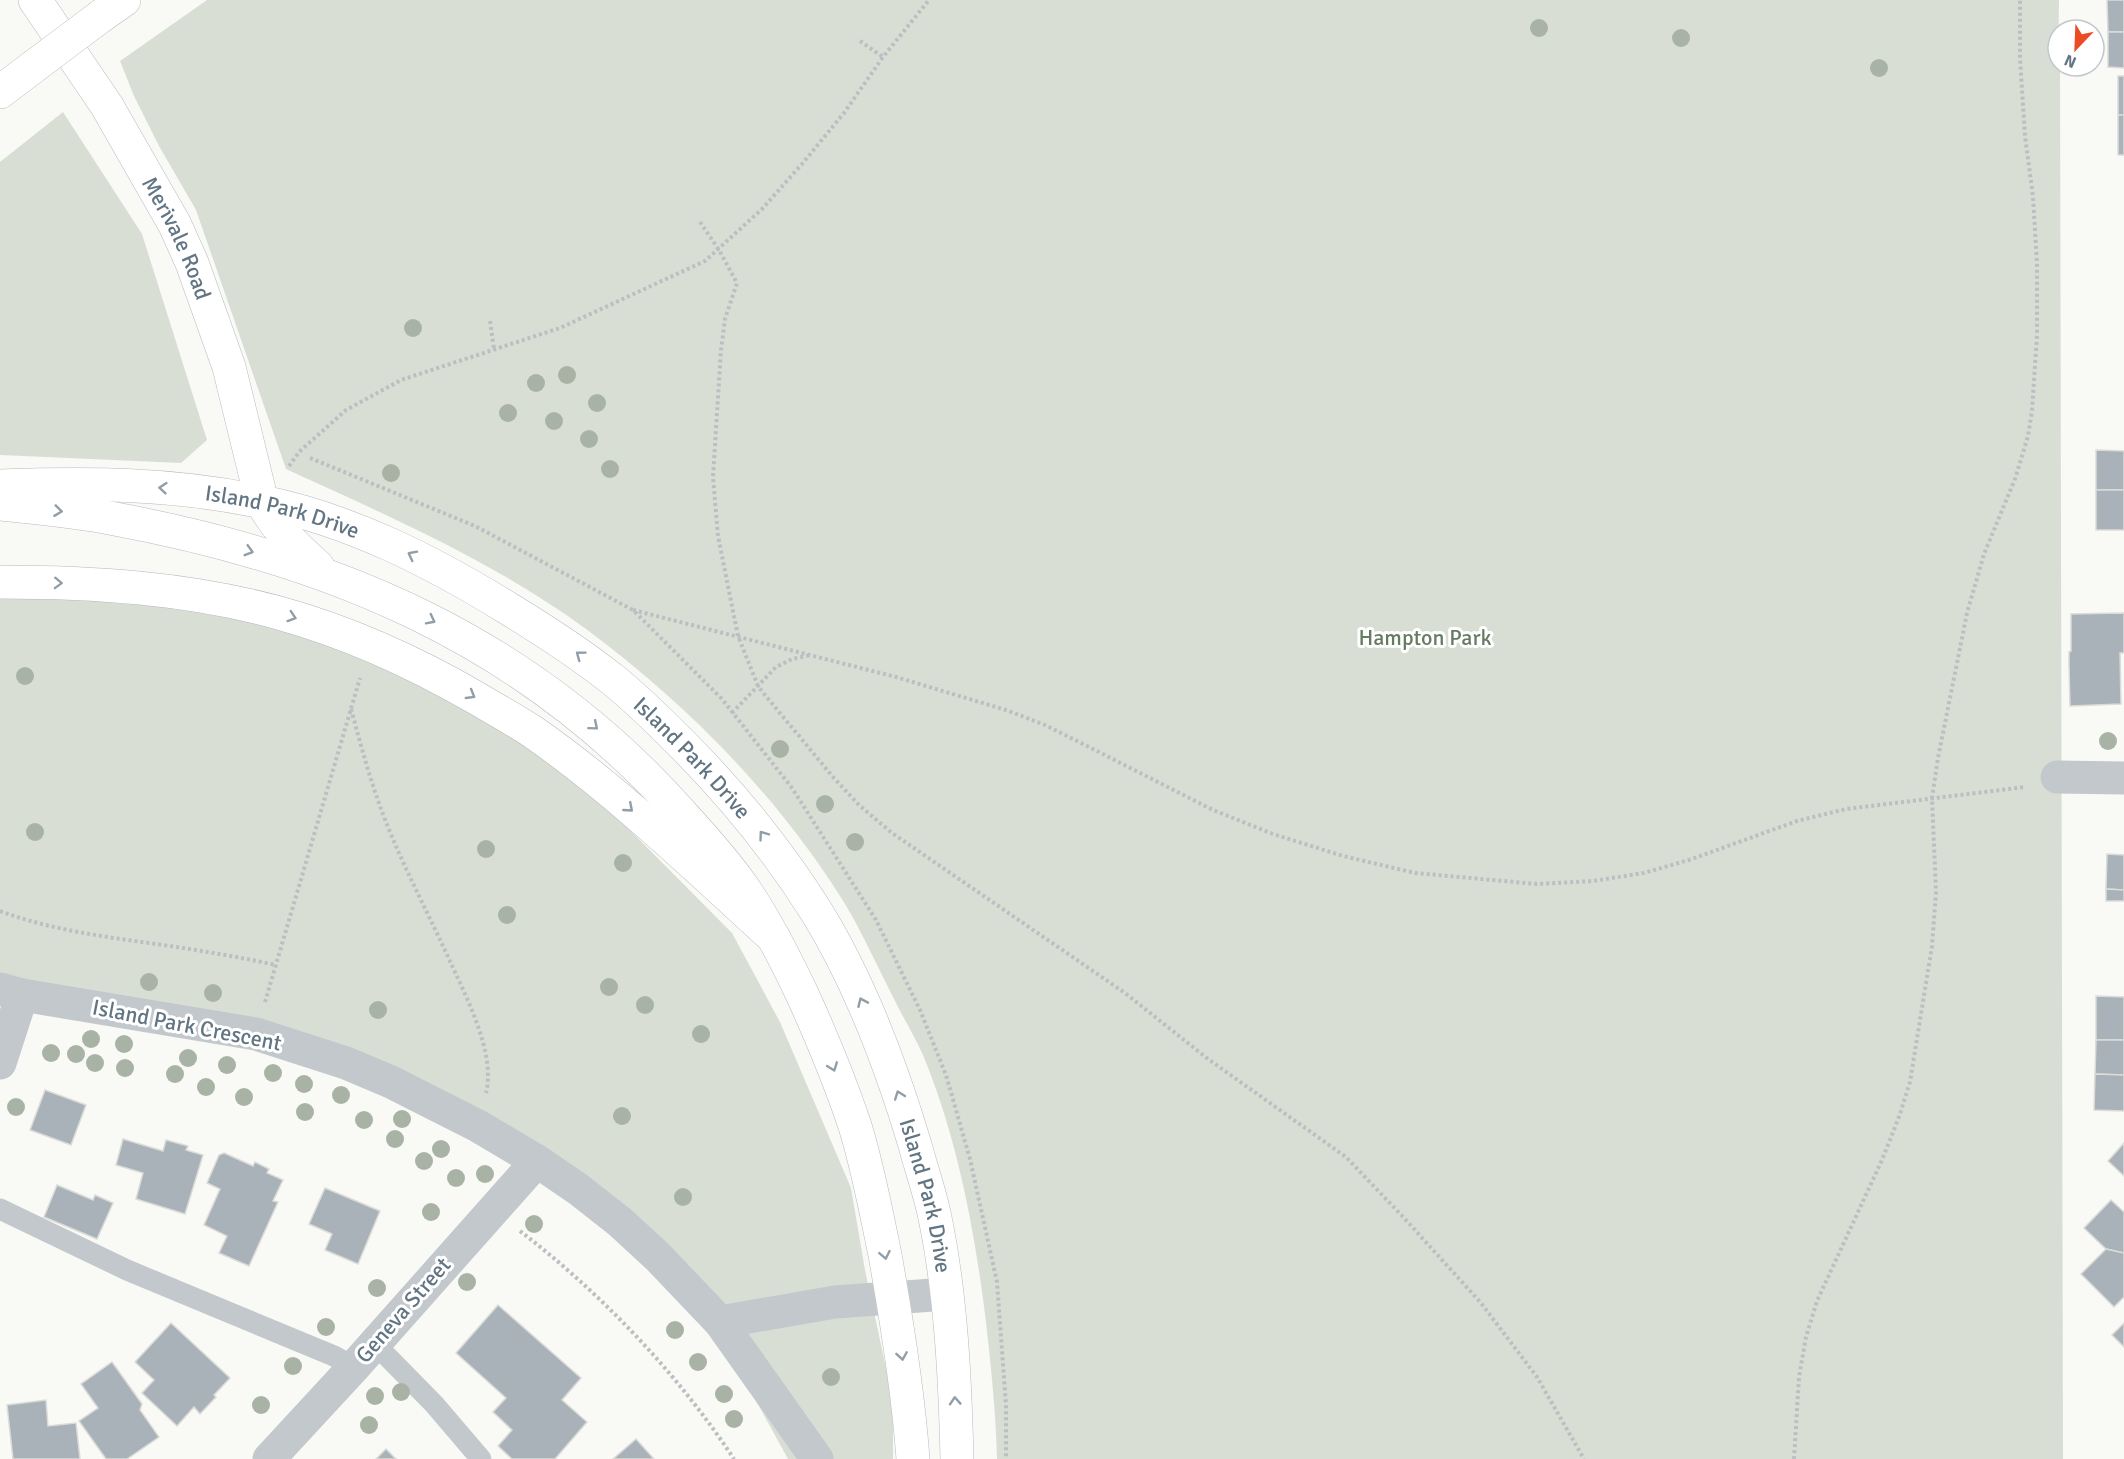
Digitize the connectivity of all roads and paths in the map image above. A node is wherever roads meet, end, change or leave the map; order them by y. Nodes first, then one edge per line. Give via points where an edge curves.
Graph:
1 (35, 0) edge
2 (929, 0) edge
3 (2020, 0) edge
4 (113, 8) edge
5 (860, 41) dead end
6 (883, 57) junction
7 (0, 92) edge
8 (700, 222) dead end
9 (719, 250) junction
10 (490, 321) dead end
11 (494, 349) junction
12 (299, 452) dead end
13 (0, 486) edge
14 (262, 502) junction
15 (0, 504) edge
16 (326, 574) junction
17 (0, 582) edge
18 (633, 610) dead end
19 (738, 636) junction
20 (812, 655) junction
21 (362, 671) dead end
22 (758, 686) junction
23 (351, 709) junction
24 (732, 713) dead end
25 (2057, 777) joint
26 (2124, 778) edge
27 (1932, 798) junction
28 (0, 911) edge
29 (774, 938) junction
30 (276, 965) junction
31 (11, 992) edge
32 (256, 1034) junction
33 (0, 1063) edge
34 (478, 1126) junction
35 (537, 1161) junction
36 (0, 1209) edge
37 (492, 1209) junction
38 (947, 1294) junction
39 (893, 1298) junction
40 (720, 1322) junction
41 (364, 1355) junction
42 (269, 1459) edge
43 (481, 1459) edge
44 (734, 1459) edge
45 (817, 1459) edge
46 (913, 1459) edge
47 (957, 1459) edge
48 (1584, 1459) edge
49 (1794, 1459) edge

1 - 14 main road, Merivale Road via 128,141 183,244 229,367
2 - 6 path
3 - 27 path via 2024,125 2037,264 2032,411 2015,479 1984,554 1967,613
4 - 7 main road, bridge
5 - 6 path
6 - 9 path via 802,164
8 - 9 path
9 - 11 path via 705,261 560,328
9 - 19 path via 737,283 720,350 713,477 718,536
10 - 11 path
11 - 12 path via 373,393 346,410
14 -> 13 main road, Island Park Drive via 135,485
14 - 16 main road, Merivale Road via 286,538
38 -> 14 main road, Island Park Drive via 934,1213 905,1110 862,1002 816,911 760,830 723,786 613,680 521,616 400,549 345,526
15 -> 16 main road, Island Park Drive via 111,518 221,543
16 -> 29 main road, Island Park Drive via 465,638 559,698 595,727 702,836 742,887
17 -> 29 main road via 89,584 231,602 328,629 407,662 532,731 681,852
18 - 19 path
19 - 20 path
19 - 22 path
20 - 22 path via 776,667
20 - 27 path via 1006,710 1213,810 1263,830 1343,856 1414,873 1537,884 1593,881 1644,873 1846,808
21 - 23 path
22 - 24 path
22 - 48 path via 833,777 892,833 1125,993 1208,1059 1346,1157 1480,1303 1537,1377
23 - 30 path
23 - 34 path via 388,828 481,1036 488,1085
25 - 26 street
25 - 27 path via 2029,787
27 - 49 path via 1936,892 1932,946 1910,1082 1882,1160 1817,1301 1800,1377
28 - 30 path via 95,936 214,952
29 -> 39 main road, Island Park Drive via 815,1023 855,1127
30 - 32 path
31 - 32 street, Island Park Crescent
31 - 33 street
32 - 34 street, Island Park Crescent via 346,1063
34 - 35 street, Island Park Crescent
35 - 37 street, Geneva Street
35 - 40 street, Island Park Crescent via 620,1222
36 - 41 lane via 127,1270 334,1356
37 - 41 street, Geneva Street
37 - 44 path via 551,1254 628,1328 691,1401
38 - 39 street
47 -> 38 main road, Island Park Drive
39 - 40 street via 835,1302
39 -> 46 main road, Island Park Drive
40 - 45 street, Island Park Crescent
41 - 42 street, Geneva Street
41 - 43 lane via 434,1404

